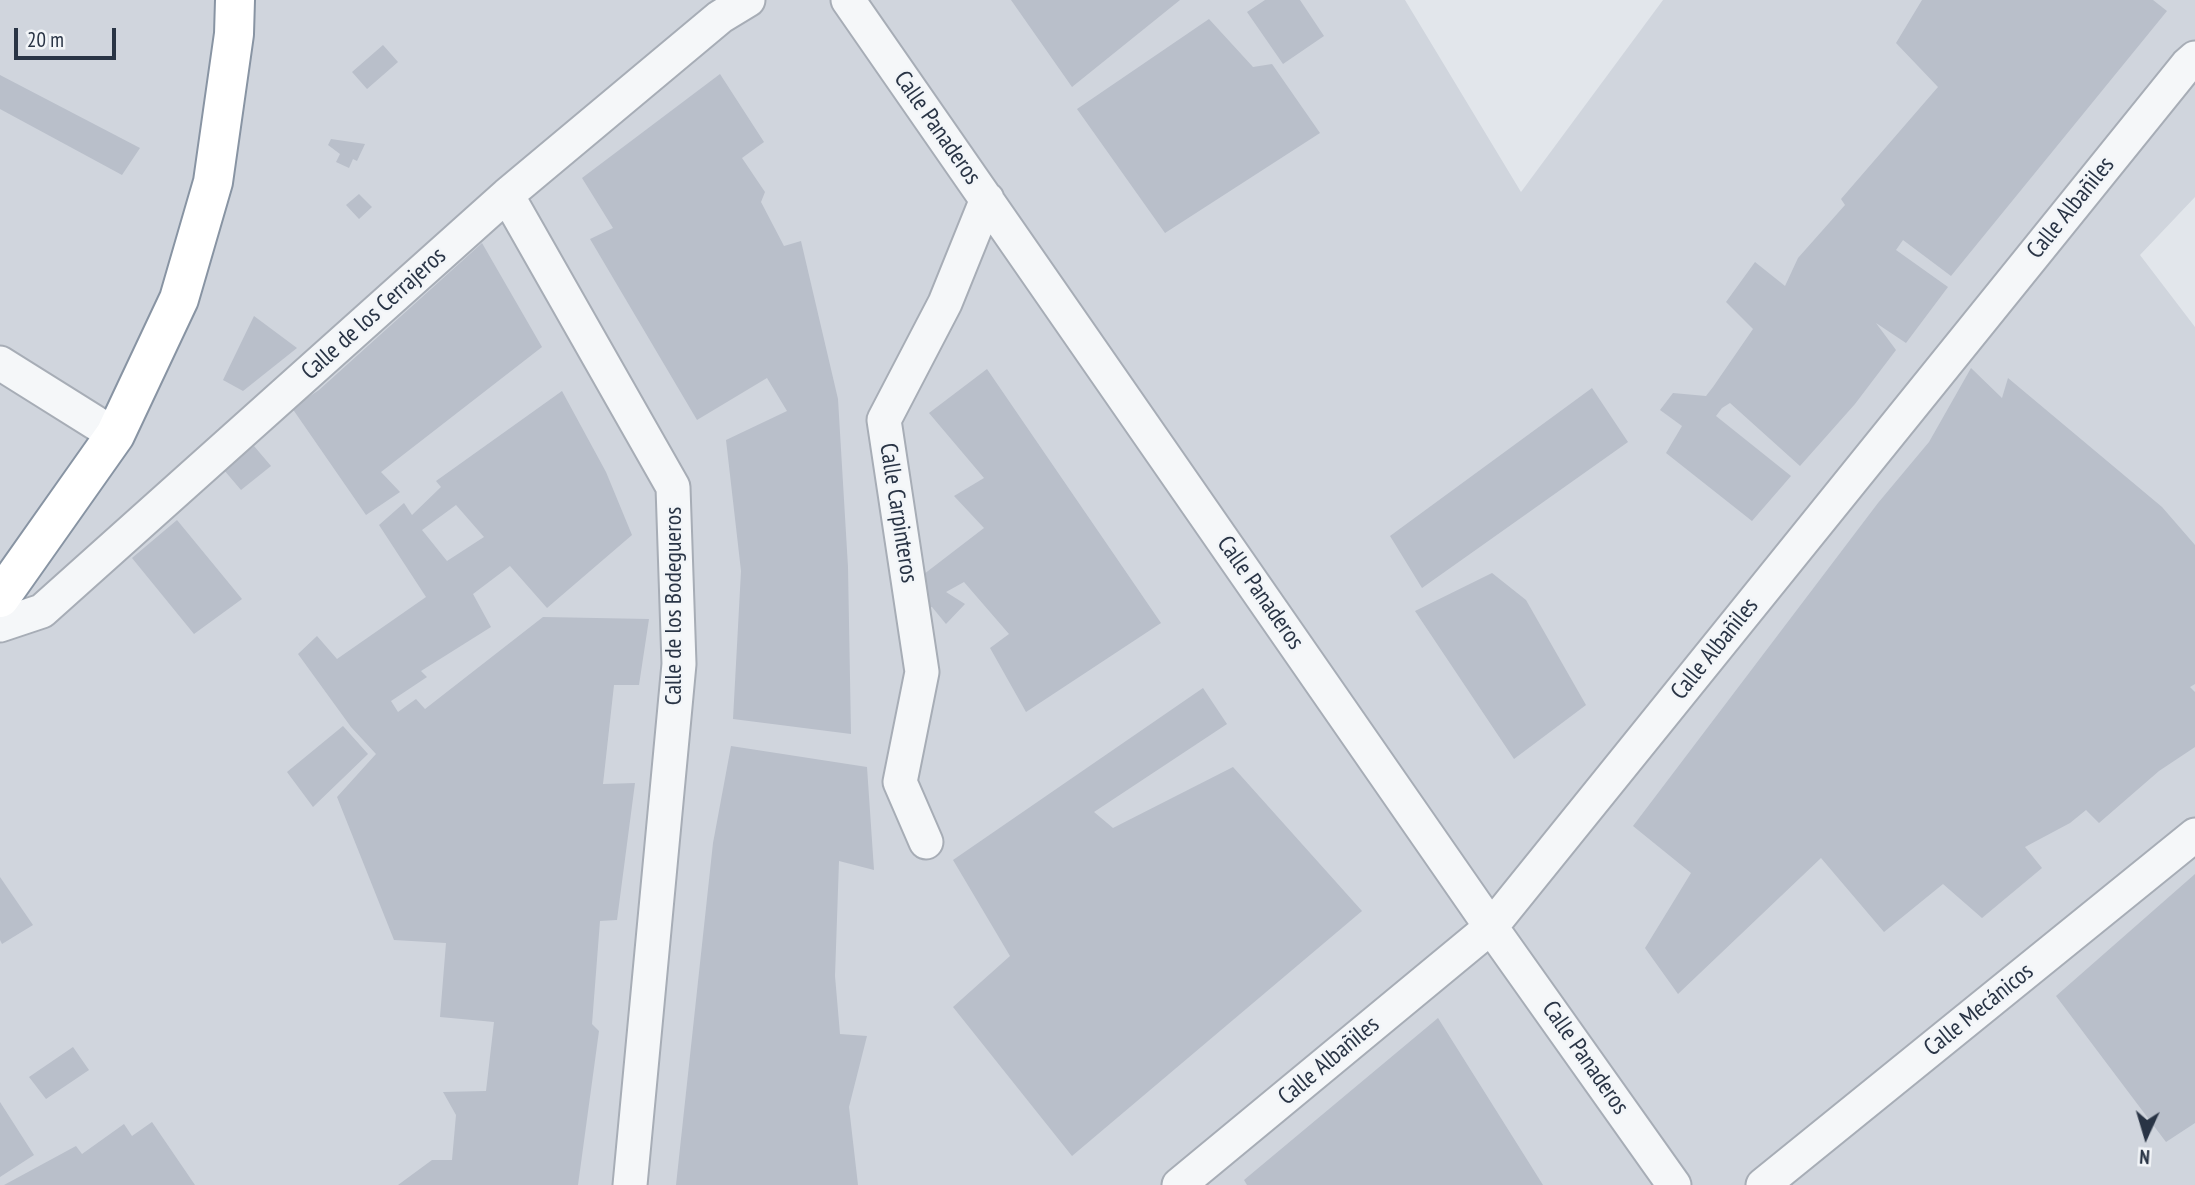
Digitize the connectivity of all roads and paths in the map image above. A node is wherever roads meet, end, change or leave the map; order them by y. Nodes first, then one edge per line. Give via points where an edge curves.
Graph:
1 (235, 0) edge
2 (748, 0) edge
3 (848, 0) edge
4 (2195, 58) edge
5 (507, 195) junction
6 (986, 199) junction
7 (0, 363) edge
8 (115, 435) junction
9 (0, 598) edge
10 (0, 625) edge
11 (2195, 835) edge
12 (926, 842) dead end
13 (1491, 927) junction
14 (630, 1185) edge
15 (1179, 1185) edge
16 (1674, 1185) edge
17 (1763, 1185) edge

1 - 8 highway via 213,182 179,299
2 - 5 street, Calle de los Cerrajeros via 720,17
3 - 6 street, Calle Panaderos
4 - 13 street, Calle Albañiles
5 - 10 street, Calle de los Cerrajeros via 43,611
5 - 14 street, Calle de los Bodegueros via 673,487 679,664
6 - 12 street, Calle Carpinteros via 945,303 884,420 922,672 900,782
6 - 13 street, Calle Panaderos
7 - 8 street
8 - 9 highway
11 - 17 street, Calle Mecánicos
13 - 15 street, Calle Albañiles
13 - 16 street, Calle Panaderos

